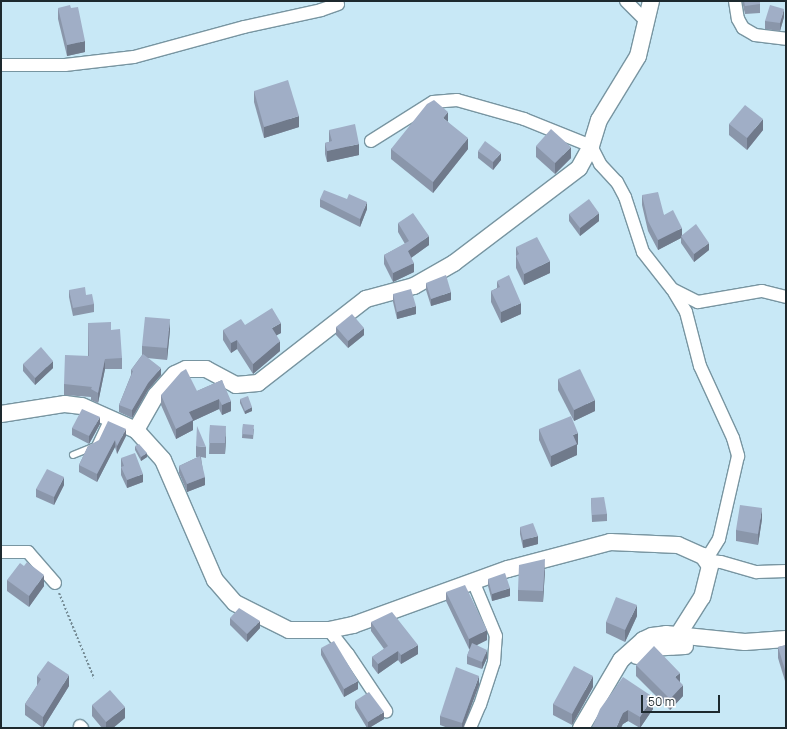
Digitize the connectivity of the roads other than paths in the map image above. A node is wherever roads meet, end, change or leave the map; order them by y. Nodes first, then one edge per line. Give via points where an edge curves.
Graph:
1 (320, 1) edge
2 (626, 1) edge
3 (651, 1) edge
4 (735, 1) edge
5 (341, 2) edge
6 (646, 21) junction
7 (786, 39) edge
8 (1, 64) edge
9 (371, 141) dead end
10 (591, 146) junction
11 (672, 289) junction
12 (786, 297) edge
13 (1, 414) edge
14 (108, 418) junction
15 (136, 430) junction
16 (73, 455) dead end
17 (1, 552) edge
18 (706, 560) junction
19 (786, 571) edge
20 (472, 581) junction
21 (55, 583) road end
22 (329, 630) junction
23 (786, 639) edge
24 (676, 640) junction
25 (786, 649) edge
26 (386, 711) dead end
27 (470, 728) edge
28 (580, 728) edge
29 (591, 728) edge

1 - 5 street
2 - 6 street
3 - 6 street
4 - 7 street via 738,19 743,28 755,36
5 - 8 street via 322,10 244,27 134,57 65,65
6 - 10 street via 638,56 599,120
9 - 10 street via 433,102 457,100 524,119
10 - 11 street via 600,164 625,197 643,252
10 - 15 street via 578,168 454,263 414,286 366,299 258,383 236,385 206,369 186,369 175,374 156,395
11 - 12 street via 698,302 762,291
11 - 18 street via 686,312 700,366 733,438 738,456 719,539
13 - 14 street via 65,404 82,406
14 - 15 street
14 - 16 lane via 95,446
15 - 22 street via 163,460 215,580 235,603 289,630
17 - 21 street via 28,552
18 - 19 street via 757,572
18 - 20 street via 704,556 678,545 610,542 508,568
18 - 24 street via 710,566 702,597
20 - 22 street via 353,625
20 - 27 street via 496,636 494,662
22 - 26 street
23 - 24 street via 745,642
24 - 25 street via 741,652
24 - 28 street via 652,636 633,648 622,660
24 - 29 street via 649,648 640,654 602,705

